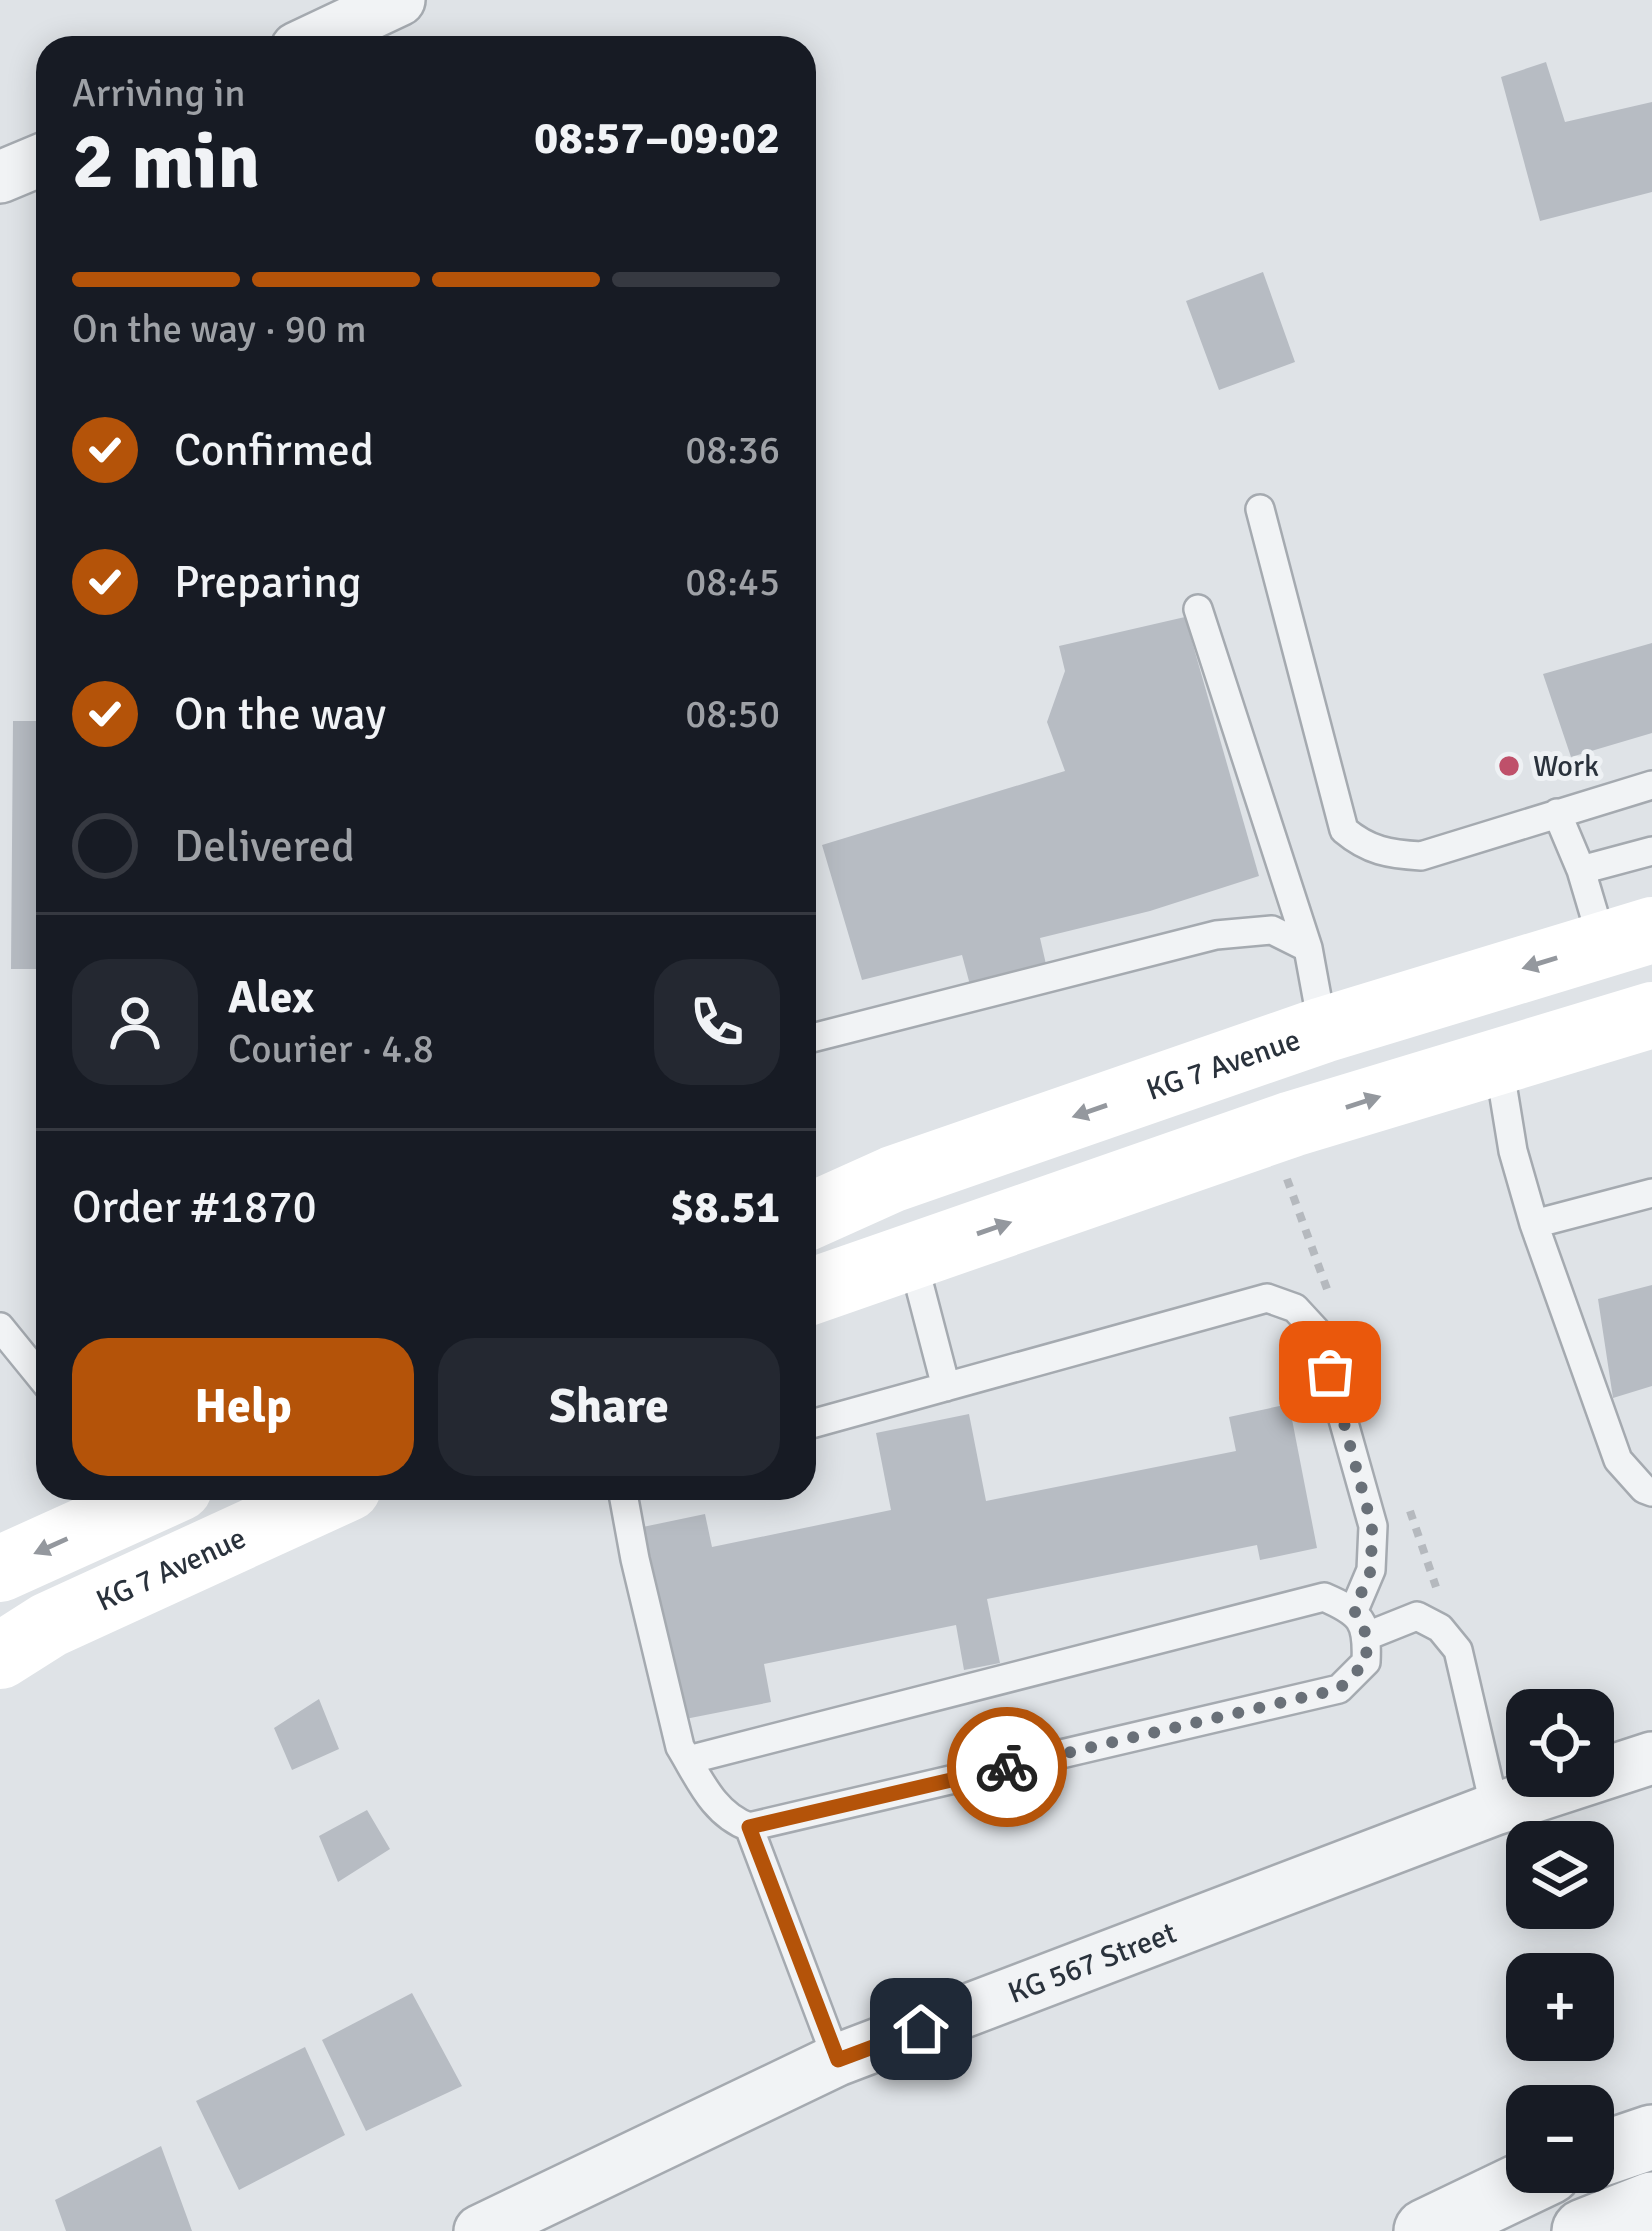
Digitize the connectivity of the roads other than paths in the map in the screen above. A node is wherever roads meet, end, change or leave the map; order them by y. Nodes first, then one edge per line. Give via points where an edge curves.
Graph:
1 (399, 0) edge
2 (322, 36) edge
3 (36, 162) edge
4 (0, 177) edge
5 (1260, 509) dead end
6 (1198, 609) dead end
7 (1652, 785) edge
8 (1557, 813) junction
9 (1652, 851) edge
10 (1581, 869) junction
11 (1628, 937) edge
12 (1308, 948) junction
13 (1652, 1015) edge
14 (1323, 1030) junction
15 (816, 1037) edge
16 (1498, 1059) junction
17 (1652, 1193) edge
18 (816, 1214) edge
19 (1534, 1224) junction
20 (912, 1257) junction
21 (816, 1290) edge
22 (0, 1327) edge
23 (36, 1371) edge
24 (946, 1387) junction
25 (816, 1423) edge
26 (1652, 1492) edge
27 (138, 1500) edge
28 (322, 1500) edge
29 (625, 1500) edge
30 (0, 1569) edge
31 (1361, 1623) junction
32 (0, 1656) edge
33 (1652, 1758) edge
34 (688, 1760) junction
35 (1495, 1809) junction
36 (749, 1827) junction
37 (838, 2060) junction
38 (1652, 2137) edge
39 (1614, 2150) edge
40 (1506, 2192) edge
41 (1554, 2193) edge
42 (1652, 2204) edge
43 (480, 2231) edge
44 (1426, 2231) edge
45 (1567, 2231) edge
46 (1584, 2231) edge

1 - 2 street
3 - 4 street
5 - 8 lane via 1344,830 1385,854 1421,856
6 - 12 lane
7 - 8 lane
8 - 10 lane
9 - 10 lane
10 - 11 lane
11 -> 14 main road, KG 7 Avenue
12 - 14 lane
12 - 15 lane via 1272,930 1216,935
13 - 16 main road
14 -> 18 main road, KG 7 Avenue
16 - 19 lane
20 -> 16 main road
17 - 19 lane
19 - 26 lane via 1618,1460
20 - 21 main road
20 - 24 lane
22 - 23 lane
24 - 25 lane
24 - 31 lane via 1267,1298 1295,1308 1319,1334 1372,1526
27 -> 30 main road
28 - 32 main road, KG 7 Avenue via 49,1625
29 - 34 lane via 669,1710
31 - 34 lane via 1324,1597
31 - 35 lane via 1417,1616 1458,1650
31 - 36 lane via 1366,1662 1339,1689
33 - 35 street, KG 567 Street
34 - 36 lane via 718,1809
35 - 37 street, KG 567 Street
36 - 37 lane
37 - 43 street, KG 567 Street
38 - 39 street
40 - 44 street
41 - 45 street
42 - 46 street

